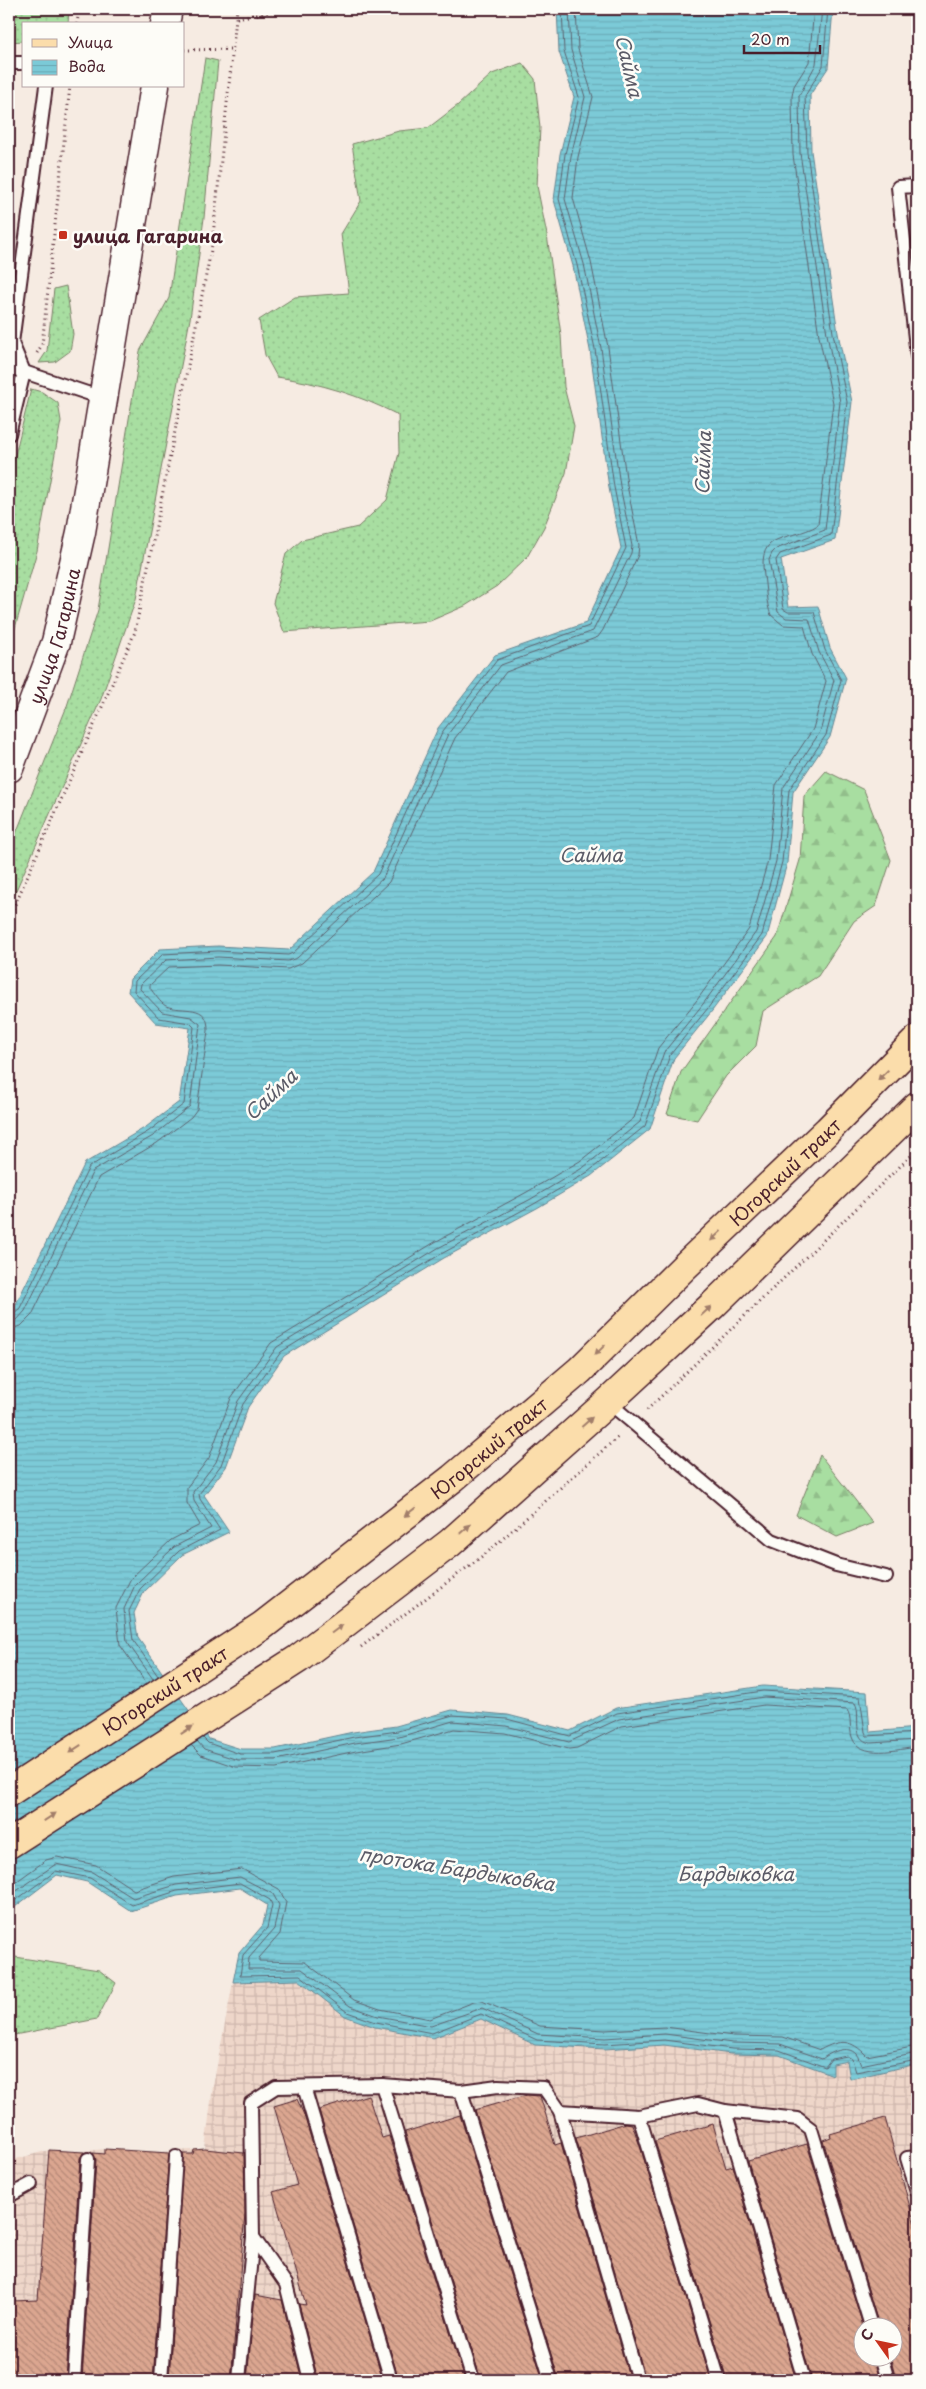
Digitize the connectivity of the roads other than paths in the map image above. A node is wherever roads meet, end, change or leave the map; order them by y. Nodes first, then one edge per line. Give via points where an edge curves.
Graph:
1 (168, 9) edge
2 (166, 22) edge
3 (9, 63) edge
4 (22, 63) edge
5 (46, 88) edge
6 (156, 88) edge
7 (917, 186) edge
8 (917, 356) edge
9 (9, 367) edge
10 (24, 372) junction
11 (102, 398) junction
12 (9, 434) edge
13 (12, 753) edge
14 (917, 1040) edge
15 (917, 1106) edge
16 (608, 1402) junction
17 (886, 1577) dead end
18 (9, 1792) edge
19 (9, 1844) edge
20 (382, 2085) junction
21 (304, 2087) junction
22 (461, 2091) junction
23 (560, 2111) junction
24 (725, 2111) junction
25 (639, 2116) junction
26 (176, 2157) dead end
27 (917, 2157) edge
28 (88, 2159) dead end
29 (31, 2184) dead end
30 (917, 2191) edge
31 (9, 2196) edge
32 (253, 2237) junction
33 (868, 2316) edge
34 (884, 2366) edge
35 (74, 2380) edge
36 (161, 2380) edge
37 (239, 2380) edge
38 (310, 2380) edge
39 (390, 2380) edge
40 (473, 2380) edge
41 (551, 2380) edge
42 (638, 2380) edge
43 (719, 2380) edge
44 (804, 2380) edge
45 (888, 2380) edge

1 - 2 main road
3 - 4 lane
5 - 10 lane via 12,343
6 - 11 main road, улица Гагарина
7 - 8 lane via 898,187
9 - 10 lane
10 - 11 lane
10 - 12 lane
11 - 13 main road, улица Гагарина via 81,532 56,642
14 -> 18 main road, Югорский тракт via 580,1370 453,1478 262,1626
16 -> 15 main road via 713,1305
16 - 17 lane via 772,1540 836,1565
19 -> 16 main road via 298,1659 450,1543
20 - 21 lane
20 - 22 lane
20 - 40 lane
21 - 32 lane via 276,2087 251,2103
21 - 39 lane
22 - 23 lane via 498,2086 544,2088
22 - 41 lane
23 - 25 lane
23 - 42 lane
24 - 25 lane via 698,2104
24 - 33 lane via 798,2119 811,2129
24 - 44 lane
25 - 43 lane
26 - 36 lane
27 - 30 lane via 908,2158
28 - 35 lane
29 - 31 lane
32 - 37 lane
32 - 38 lane via 286,2284
34 - 45 lane

